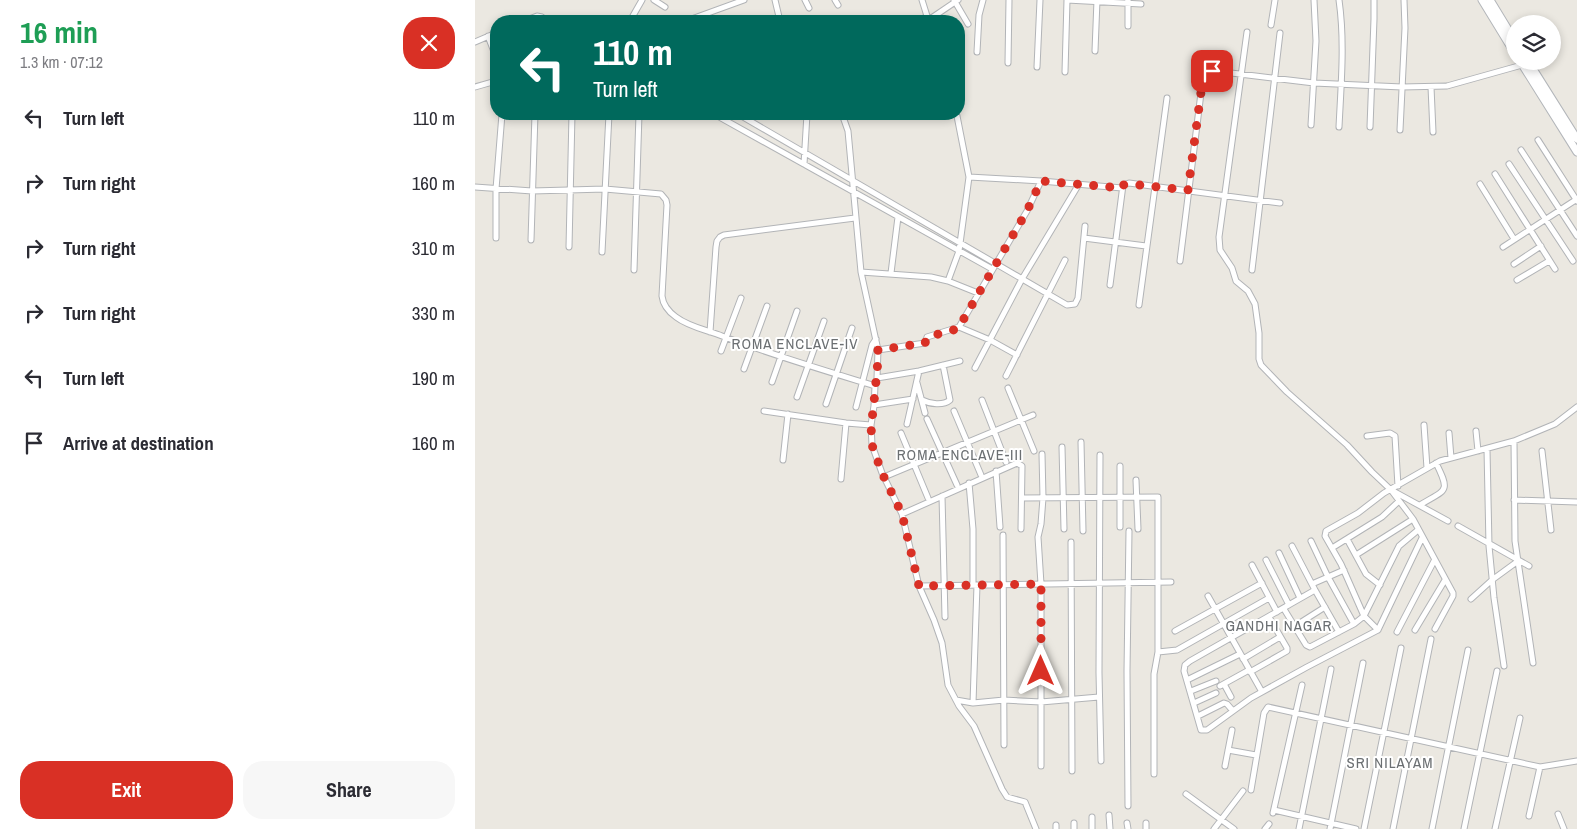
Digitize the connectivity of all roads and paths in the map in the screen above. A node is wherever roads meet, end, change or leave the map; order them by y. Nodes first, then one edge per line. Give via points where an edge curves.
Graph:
1 (642, 0) edge
2 (654, 0) edge
3 (744, 0) edge
4 (775, 0) edge
5 (805, 0) edge
6 (922, 0) edge
7 (983, 0) edge
8 (1009, 0) edge
9 (1040, 0) edge
10 (1067, 0) edge
11 (1275, 0) edge
12 (1314, 0) edge
13 (1339, 0) edge
14 (1374, 0) edge
15 (1403, 0) edge
16 (955, 1) edge
17 (1097, 1) edge
18 (1128, 2) edge
19 (1489, 2) edge
20 (1141, 4) dead end
21 (665, 7) dead end
22 (809, 8) dead end
23 (633, 15) edge
24 (703, 15) edge
25 (779, 15) edge
26 (927, 15) edge
27 (935, 15) edge
28 (962, 15) edge
29 (965, 20) edge
30 (967, 24) dead end
31 (1271, 25) dead end
32 (1128, 26) dead end
33 (1506, 28) edge
34 (1247, 32) dead end
35 (1280, 33) dead end
36 (488, 36) joint
37 (1506, 36) edge
38 (490, 41) edge
39 (475, 42) edge
40 (1095, 51) dead end
41 (977, 52) dead end
42 (1008, 63) dead end
43 (1037, 67) dead end
44 (1506, 68) edge
45 (1527, 70) edge
46 (1528, 70) edge
47 (1065, 72) dead end
48 (1241, 74) junction
49 (1275, 78) junction
50 (475, 80) edge
51 (490, 83) edge
52 (1314, 83) junction
53 (1341, 85) junction
54 (1371, 86) junction
55 (1431, 86) junction
56 (476, 87) edge
57 (1402, 87) junction
58 (1167, 98) dead end
59 (502, 120) edge
60 (535, 120) edge
61 (572, 120) edge
62 (609, 120) edge
63 (639, 120) edge
64 (724, 120) edge
65 (749, 120) edge
66 (807, 120) edge
67 (844, 120) edge
68 (958, 120) edge
69 (1311, 125) dead end
70 (1339, 127) dead end
71 (1370, 127) dead end
72 (1400, 130) dead end
73 (1433, 132) dead end
74 (1577, 139) edge
75 (1537, 140) dead end
76 (1521, 150) dead end
77 (805, 152) junction
78 (1577, 152) edge
79 (804, 164) junction
80 (1509, 164) dead end
81 (1495, 174) dead end
82 (969, 177) junction
83 (852, 179) junction
84 (1041, 181) junction
85 (1079, 184) junction
86 (1480, 184) dead end
87 (475, 187) edge
88 (1154, 187) junction
89 (496, 188) junction
90 (1122, 188) junction
91 (605, 189) junction
92 (570, 190) junction
93 (1188, 190) junction
94 (532, 191) junction
95 (637, 192) junction
96 (853, 192) junction
97 (1225, 195) junction
98 (1261, 200) junction
99 (1577, 200) edge
100 (1280, 203) dead end
101 (1560, 210) junction
102 (898, 217) junction
103 (855, 218) junction
104 (1545, 220) junction
105 (1085, 226) dead end
106 (1530, 229) junction
107 (1577, 236) edge
108 (496, 238) dead end
109 (1084, 238) junction
110 (1514, 239) junction
111 (531, 240) dead end
112 (960, 242) junction
113 (1115, 242) junction
114 (1146, 246) junction
115 (1541, 246) junction
116 (569, 247) dead end
117 (1503, 247) dead end
118 (959, 251) junction
119 (602, 252) dead end
120 (1065, 260) dead end
121 (1179, 261) dead end
122 (1549, 261) junction
123 (1573, 261) dead end
124 (996, 262) junction
125 (1514, 264) dead end
126 (992, 269) junction
127 (1555, 269) dead end
128 (634, 270) dead end
129 (1252, 270) dead end
130 (861, 272) junction
131 (891, 273) junction
132 (1022, 278) junction
133 (1517, 280) dead end
134 (948, 281) junction
135 (1110, 285) dead end
136 (978, 293) junction
137 (1048, 294) junction
138 (741, 298) dead end
139 (1139, 305) dead end
140 (767, 306) dead end
141 (797, 311) dead end
142 (824, 321) dead end
143 (959, 327) junction
144 (852, 328) dead end
145 (710, 332) junction
146 (727, 338) junction
147 (876, 339) junction
148 (990, 340) junction
149 (752, 347) junction
150 (878, 350) junction
151 (721, 351) dead end
152 (1017, 355) junction
153 (780, 357) junction
154 (960, 361) dead end
155 (808, 365) junction
156 (943, 365) junction
157 (744, 368) dead end
158 (975, 368) dead end
159 (919, 371) junction
160 (835, 374) junction
161 (1006, 376) dead end
162 (877, 378) junction
163 (772, 382) dead end
164 (863, 382) junction
165 (917, 382) junction
166 (875, 386) junction
167 (1008, 388) dead end
168 (797, 397) dead end
169 (913, 399) junction
170 (922, 400) junction
171 (982, 400) dead end
172 (826, 404) dead end
173 (874, 405) junction
174 (856, 407) dead end
175 (1577, 407) edge
176 (764, 411) dead end
177 (954, 411) dead end
178 (788, 414) junction
179 (1033, 415) dead end
180 (1020, 420) junction
181 (846, 423) junction
182 (907, 424) dead end
183 (871, 425) junction
184 (1424, 425) dead end
185 (1477, 431) dead end
186 (994, 432) junction
187 (901, 433) dead end
188 (1449, 433) dead end
189 (1367, 436) dead end
190 (1514, 441) junction
191 (1081, 442) dead end
192 (967, 443) junction
193 (1062, 447) dead end
194 (1487, 449) junction
195 (1034, 451) dead end
196 (1478, 451) junction
197 (1542, 451) dead end
198 (941, 453) junction
199 (1042, 454) dead end
200 (1100, 455) dead end
201 (1451, 458) junction
202 (783, 460) dead end
203 (1006, 462) dead end
204 (913, 464) junction
205 (1435, 464) junction
206 (1120, 466) dead end
207 (1427, 468) junction
208 (996, 472) junction
209 (981, 475) dead end
210 (884, 477) junction
211 (841, 479) dead end
212 (1136, 480) dead end
213 (969, 484) junction
214 (957, 485) dead end
215 (1398, 486) junction
216 (1391, 490) junction
217 (942, 496) junction
218 (1082, 497) junction
219 (1100, 497) junction
220 (1120, 497) junction
221 (1137, 497) junction
222 (928, 498) dead end
223 (1022, 498) junction
224 (1043, 498) junction
225 (1063, 498) junction
226 (1514, 500) junction
227 (1399, 501) junction
228 (1547, 501) junction
229 (1577, 502) edge
230 (1420, 505) junction
231 (902, 514) junction
232 (1413, 519) junction
233 (1448, 521) dead end
234 (999, 526) dead end
235 (1458, 526) dead end
236 (1021, 528) dead end
237 (1120, 528) dead end
238 (1064, 529) dead end
239 (1138, 529) dead end
240 (1083, 530) dead end
241 (1419, 530) junction
242 (1551, 530) dead end
243 (1129, 532) dead end
244 (1003, 535) dead end
245 (1422, 538) junction
246 (1347, 539) junction
247 (1311, 541) dead end
248 (1071, 542) dead end
249 (1489, 545) junction
250 (1292, 546) dead end
251 (1332, 548) junction
252 (1279, 553) dead end
253 (1356, 555) junction
254 (1267, 560) dead end
255 (1434, 561) junction
256 (1518, 561) junction
257 (1252, 565) dead end
258 (1529, 566) dead end
259 (1344, 570) junction
260 (1327, 577) junction
261 (1445, 580) junction
262 (1492, 580) junction
263 (1070, 582) junction
264 (1101, 582) junction
265 (1128, 582) junction
266 (1157, 582) junction
267 (1171, 582) dead end
268 (1262, 583) junction
269 (944, 584) junction
270 (1041, 584) junction
271 (1312, 584) junction
272 (975, 585) junction
273 (1003, 585) junction
274 (1380, 585) junction
275 (919, 586) junction
276 (1315, 590) junction
277 (1209, 596) dead end
278 (1269, 598) junction
279 (1301, 598) junction
280 (1471, 599) dead end
281 (1289, 605) junction
282 (1325, 607) junction
283 (1216, 608) junction
284 (1284, 609) junction
285 (1277, 612) junction
286 (1364, 616) junction
287 (945, 617) dead end
288 (1269, 617) junction
289 (1223, 623) junction
290 (1354, 624) junction
291 (1295, 626) junction
292 (1435, 629) dead end
293 (1377, 630) junction
294 (1415, 630) dead end
295 (1175, 631) dead end
296 (1339, 632) junction
297 (1397, 632) dead end
298 (1280, 637) junction
299 (1231, 638) junction
300 (1431, 639) dead end
301 (1401, 648) dead end
302 (1468, 650) dead end
303 (1158, 652) junction
304 (1239, 654) junction
305 (1243, 659) junction
306 (1363, 662) dead end
307 (1533, 663) dead end
308 (1505, 666) dead end
309 (1331, 668) dead end
310 (1250, 671) junction
311 (1497, 671) dead end
312 (1187, 680) junction
313 (1220, 683) junction
314 (1302, 685) dead end
315 (1191, 691) junction
316 (1262, 692) junction
317 (1216, 693) dead end
318 (1099, 697) junction
319 (1231, 697) dead end
320 (956, 700) junction
321 (1004, 700) junction
322 (1072, 700) junction
323 (1041, 702) junction
324 (973, 703) junction
325 (1194, 703) junction
326 (1233, 711) junction
327 (1296, 712) junction
328 (1198, 716) junction
329 (1321, 717) junction
330 (1520, 718) dead end
331 (1351, 725) junction
332 (1232, 730) dead end
333 (1384, 732) junction
334 (1412, 738) junction
335 (1004, 745) dead end
336 (1449, 746) junction
337 (1229, 750) junction
338 (1480, 754) junction
339 (1256, 756) junction
340 (1511, 761) junction
341 (1577, 761) edge
342 (1101, 762) dead end
343 (1041, 766) dead end
344 (1225, 766) dead end
345 (1540, 766) junction
346 (1072, 771) dead end
347 (1154, 774) dead end
348 (1251, 790) dead end
349 (1243, 792) dead end
350 (1186, 794) dead end
351 (1128, 806) dead end
352 (1558, 814) dead end
353 (1109, 815) dead end
354 (1302, 816) junction
355 (1529, 816) dead end
356 (1091, 817) dead end
357 (1221, 820) junction
358 (1074, 822) dead end
359 (1331, 826) edge
360 (1037, 829) edge
361 (1074, 829) edge
362 (1092, 829) edge
363 (1110, 829) edge
364 (1214, 829) edge
365 (1234, 829) edge
366 (1299, 829) edge
367 (1356, 829) edge
368 (1364, 829) edge
369 (1393, 829) edge
370 (1432, 829) edge
371 (1464, 829) edge
372 (1495, 829) edge
373 (1564, 829) edge

1 - 23 street
2 - 21 street
3 - 24 street
4 - 25 street
5 - 22 street
6 - 26 street
7 - 41 street
8 - 42 street
9 - 43 street
10 - 17 street
10 - 47 street
11 - 31 street
12 - 52 street
13 - 53 street
14 - 54 street
15 - 57 street
16 - 27 street
16 - 28 street
17 - 18 street
17 - 40 street
18 - 20 street
18 - 32 street
19 - 33 main road
19 - 37 main road
29 - 30 street
34 - 48 street
35 - 49 street
36 - 38 street
36 - 39 street
44 - 55 street via 1447,86
45 - 78 main road
46 - 74 main road
48 - 49 street
48 - 93 street via 1212,71 1204,74
48 - 97 street
49 - 52 street
49 - 98 street
50 - 56 street
51 - 56 street
52 - 53 street
52 - 69 street
53 - 54 street
53 - 70 street
54 - 57 street
54 - 71 street
55 - 57 street
55 - 73 street
57 - 72 street
58 - 88 street
59 - 89 street
60 - 94 street
61 - 92 street
62 - 91 street
63 - 95 street
64 - 79 street
65 - 77 street
66 - 77 street
67 - 83 street
68 - 82 street
75 - 99 street
76 - 101 street
77 - 79 street
77 - 83 street
79 - 96 street
80 - 104 street
81 - 106 street
82 - 84 street
82 - 112 street
83 - 96 street
83 - 112 street
84 - 85 street
84 - 124 street
85 - 90 street
85 - 132 street
86 - 110 street
87 - 89 street
88 - 90 street via 1129,184
88 - 93 street
88 - 114 street
89 - 94 street
89 - 108 street
90 - 113 street
91 - 92 street
91 - 95 street
91 - 119 street
92 - 94 street
92 - 116 street
93 - 97 street
93 - 121 street
94 - 111 street
95 - 128 street
95 - 145 street via 661,194 666,200 663,302 677,318
96 - 102 street
96 - 103 street
97 - 98 street
97 - 216 street via 1220,250 1237,281 1255,304 1261,365
98 - 100 street
98 - 129 street
99 - 101 street
101 - 104 street
101 - 107 street
102 - 118 street
102 - 131 street
103 - 130 street
103 - 145 street via 720,237 716,247
104 - 106 street
104 - 123 street
105 - 109 street
106 - 110 street
106 - 115 street
109 - 113 street
109 - 137 street via 1077,301 1067,305
110 - 117 street
112 - 118 street
112 - 124 street
113 - 114 street
113 - 135 street
114 - 139 street
115 - 122 street
115 - 125 street
118 - 126 street
118 - 134 street
120 - 137 street
122 - 127 street
122 - 133 street
124 - 126 street
124 - 132 street
126 - 136 street
130 - 131 street
130 - 147 street
131 - 134 street
132 - 137 street
132 - 148 street
134 - 136 street
136 - 143 street
137 - 152 street
138 - 146 street
140 - 149 street
141 - 153 street
142 - 155 street
143 - 148 street
143 - 150 street via 931,336 925,343
144 - 160 street
145 - 146 street
146 - 149 street
146 - 151 street
147 - 150 street
147 - 164 street
148 - 152 street
148 - 158 street
149 - 153 street
149 - 157 street
150 - 162 street
152 - 161 street
153 - 155 street
153 - 163 street
154 - 156 street
155 - 160 street
155 - 168 street
156 - 159 street
156 - 170 street via 950,400 933,404
159 - 162 street
159 - 165 street
160 - 164 street
160 - 172 street
162 - 166 street
164 - 166 street
164 - 174 street
165 - 169 street
165 - 170 street
166 - 173 street
167 - 180 street
169 - 173 street
169 - 182 street
170 - 198 street
171 - 186 street
173 - 183 street
175 - 190 street via 1555,424
176 - 178 street
177 - 192 street
178 - 181 street
178 - 202 street
179 - 180 street
180 - 186 street
180 - 195 street
181 - 183 street
181 - 211 street
183 - 210 street via 872,445
184 - 207 street
185 - 196 street
186 - 192 street
186 - 203 street
187 - 204 street
188 - 201 street
189 - 215 street via 1390,433 1395,436
190 - 194 street
190 - 226 street
191 - 218 street
192 - 198 street
192 - 209 street
193 - 225 street
194 - 196 street
194 - 249 street
196 - 201 street
197 - 228 street
198 - 204 street
198 - 214 street
199 - 224 street
200 - 219 street
201 - 205 street
204 - 210 street
204 - 222 street
205 - 207 street
205 - 230 street via 1445,486 1443,491
206 - 220 street
207 - 215 street
208 - 213 street
208 - 223 street via 1012,464 1020,464
208 - 234 street
210 - 231 street
212 - 221 street
213 - 217 street
213 - 272 street
215 - 216 street
216 - 227 street
216 - 230 street
216 - 251 street via 1326,531 1325,536
217 - 231 street
217 - 269 street
218 - 219 street
218 - 225 street
218 - 240 street
219 - 220 street
219 - 264 street
220 - 221 street
220 - 237 street
221 - 239 street
221 - 266 street via 1158,497
223 - 224 street
223 - 236 street
224 - 225 street
224 - 270 street via 1038,537
225 - 238 street
226 - 228 street
226 - 256 street
227 - 232 street
227 - 246 street via 1383,517
228 - 229 street
228 - 242 street
230 - 233 street
231 - 275 street
232 - 241 street
232 - 253 street
235 - 249 street
241 - 245 street
241 - 274 street via 1399,546
243 - 265 street
244 - 273 street
245 - 255 street
245 - 293 street
246 - 251 street
246 - 253 street
247 - 260 street
248 - 263 street
249 - 256 street
249 - 262 street
250 - 271 street
251 - 259 street
252 - 279 street
253 - 274 street via 1366,574
254 - 281 street
255 - 261 street
255 - 297 street
256 - 258 street
256 - 262 street
256 - 307 street
257 - 268 street
259 - 260 street
259 - 286 street
260 - 271 street
260 - 290 street
261 - 292 street via 1453,596
261 - 294 street
262 - 280 street
262 - 308 street
263 - 264 street
263 - 270 street
263 - 322 street
264 - 265 street
264 - 318 street
265 - 266 street
265 - 351 street
266 - 267 street
266 - 303 street
268 - 278 street
268 - 283 street
269 - 272 street
269 - 275 street
269 - 287 street
270 - 273 street
270 - 323 street
271 - 276 street
272 - 273 street
272 - 324 street
273 - 321 street
274 - 286 street
275 - 320 street via 942,643 947,681
276 - 279 street
276 - 282 street
277 - 283 street
278 - 285 street
278 - 289 street
279 - 281 street
281 - 284 street
282 - 291 street
282 - 296 street
283 - 289 street
283 - 295 street
284 - 285 street
284 - 291 street
285 - 288 street
286 - 290 street
286 - 293 street
288 - 298 street
288 - 299 street
289 - 299 street
289 - 303 street via 1177,650
290 - 296 street
291 - 296 street via 1310,647
293 - 316 street
298 - 305 street
298 - 310 street via 1287,651
299 - 304 street
299 - 312 street via 1185,665
300 - 334 street
301 - 333 street
302 - 336 street
303 - 347 street via 1154,674
304 - 305 street
304 - 312 street
305 - 310 street
306 - 331 street
309 - 329 street
310 - 313 street
310 - 316 street
311 - 338 street
312 - 315 street
313 - 315 street
313 - 319 street
314 - 327 street
315 - 325 street
316 - 326 street
317 - 325 street
318 - 322 street
318 - 342 street
320 - 324 street
320 - 360 street via 973,726 1007,797 1025,802
321 - 323 street
321 - 324 street
321 - 335 street
322 - 323 street
322 - 346 street
323 - 343 street
325 - 328 street
326 - 328 street via 1224,703
326 - 328 street via 1204,731
327 - 329 street
327 - 339 street via 1268,707 1265,710
327 - 354 street via 1273,812
329 - 331 street
329 - 354 street
330 - 340 street
331 - 333 street
331 - 359 street
332 - 337 street
333 - 334 street
333 - 368 street
334 - 336 street
334 - 369 street
336 - 338 street
336 - 370 street
337 - 339 street
337 - 344 street
338 - 340 street
338 - 371 street
339 - 348 street
340 - 345 street
340 - 372 street
341 - 345 street
345 - 355 street
349 - 357 street
350 - 357 street
352 - 373 street
353 - 363 street
354 - 359 street
354 - 366 street
356 - 362 street
357 - 364 street
357 - 365 street
358 - 361 street
359 - 367 street

